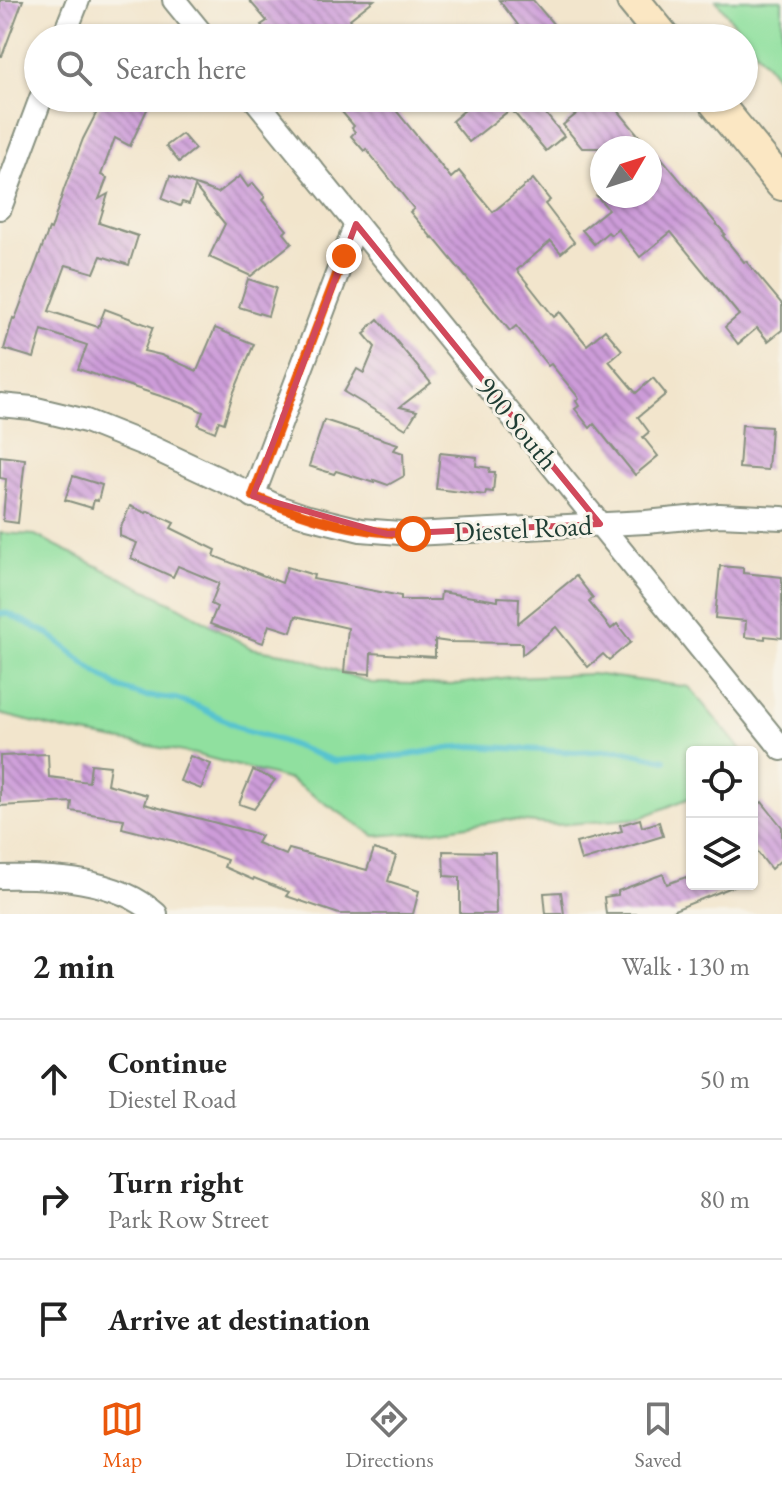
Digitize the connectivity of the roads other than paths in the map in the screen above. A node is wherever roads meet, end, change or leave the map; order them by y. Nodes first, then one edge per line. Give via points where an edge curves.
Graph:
1 (78, 0) edge
2 (174, 0) edge
3 (633, 0) edge
4 (69, 24) edge
5 (194, 24) edge
6 (653, 24) edge
7 (36, 112) edge
8 (265, 112) edge
9 (723, 112) edge
10 (782, 184) edge
11 (0, 208) edge
12 (356, 224) junction
13 (0, 405) edge
14 (253, 496) junction
15 (782, 518) edge
16 (600, 524) junction
17 (782, 749) edge
18 (0, 877) edge
19 (156, 914) edge

1 - 4 street
2 - 5 street
3 - 6 main road
7 - 11 street
8 - 12 street, 900 South
9 - 10 main road
12 - 14 street
12 - 16 street, 900 South
13 - 14 street, Diestel Road via 58,414 115,432
14 - 16 street, Diestel Road via 334,525 387,534
15 - 16 street, Diestel Road via 719,515
16 - 17 street, 900 South
18 - 19 street via 39,876 105,887 127,894

